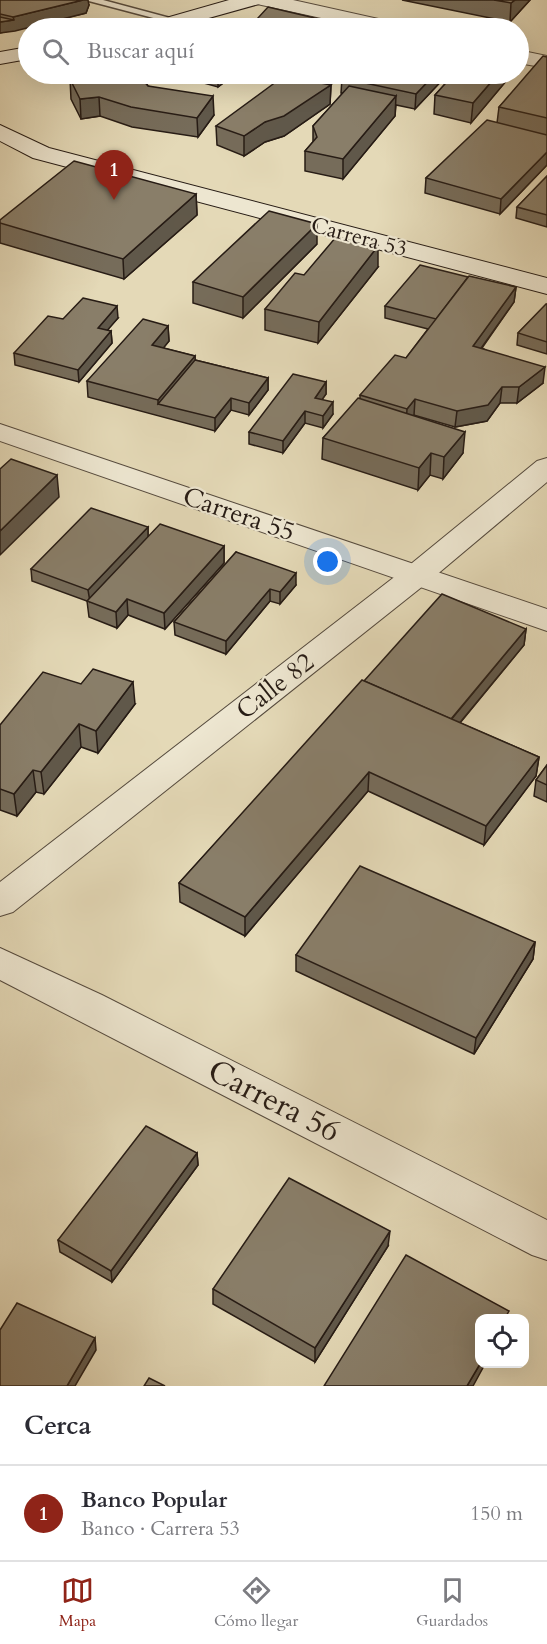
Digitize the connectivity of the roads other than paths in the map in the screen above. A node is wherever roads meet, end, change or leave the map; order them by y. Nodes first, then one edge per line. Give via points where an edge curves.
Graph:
1 (90, 0) edge
2 (252, 0) edge
3 (264, 0) edge
4 (164, 18) edge
5 (193, 18) edge
6 (348, 18) edge
7 (18, 55) edge
8 (0, 58) edge
9 (529, 58) edge
10 (547, 62) edge
11 (0, 132) edge
12 (547, 286) edge
13 (0, 432) edge
14 (547, 467) edge
15 (417, 575) junction
16 (547, 620) edge
17 (0, 902) edge
18 (0, 963) edge
19 (547, 1241) edge

1 - 4 lane
2 - 5 street
3 - 6 street
7 - 8 street
9 - 10 street
11 - 12 street, Carrera 53 via 41,153
13 - 15 street, Carrera 55
14 - 15 street, Calle 82
15 - 16 street, Carrera 55
15 - 17 street, Calle 82
18 - 19 street, Carrera 56

